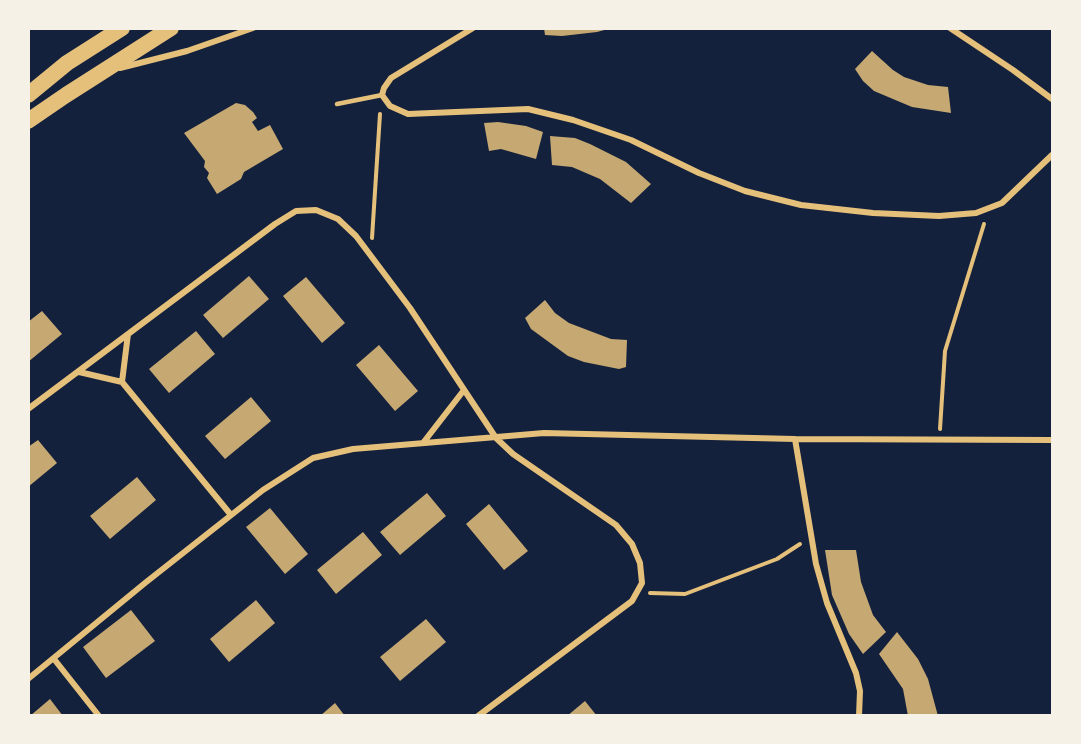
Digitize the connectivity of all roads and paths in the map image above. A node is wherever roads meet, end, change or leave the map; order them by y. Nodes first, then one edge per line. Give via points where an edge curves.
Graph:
1 (122, 28) edge
2 (171, 28) edge
3 (253, 28) edge
4 (473, 28) edge
5 (950, 28) edge
6 (102, 72) junction
7 (28, 94) edge
8 (382, 95) junction
9 (1053, 99) edge
10 (337, 104) dead end
11 (28, 121) edge
12 (1053, 154) edge
13 (988, 209) junction
14 (371, 256) junction
15 (128, 334) junction
16 (79, 372) junction
17 (122, 382) junction
18 (464, 390) junction
19 (28, 409) edge
20 (496, 438) junction
21 (795, 439) junction
22 (940, 440) junction
23 (1053, 440) edge
24 (423, 443) junction
25 (231, 515) junction
26 (812, 537) junction
27 (638, 590) junction
28 (54, 660) junction
29 (28, 679) edge
30 (99, 716) edge
31 (478, 716) edge
32 (859, 716) edge

1 - 7 highway
2 - 6 highway
3 - 6 street via 187,51
4 - 8 street via 391,78
5 - 9 street
6 - 11 highway
8 - 10 lane
8 - 13 street via 390,106 408,114 528,110 573,120 632,140 745,191 801,205 939,216
8 - 14 path
12 - 13 street via 1002,203
13 - 22 path via 945,351
14 - 15 street via 338,219 316,210 296,211
14 - 18 street
15 - 16 street
15 - 17 street
16 - 17 street
16 - 19 street
17 - 25 street
18 - 20 street
18 - 24 street
20 - 21 street via 544,433
20 - 24 street
20 - 27 street via 616,525 632,544 640,563 642,582
21 - 22 street
21 - 26 street
22 - 23 street
24 - 25 street via 353,449 314,459
25 - 28 street
26 - 27 path via 777,559 685,594
26 - 32 street via 826,603 856,673
27 - 31 street via 632,601
28 - 29 street
28 - 30 street

